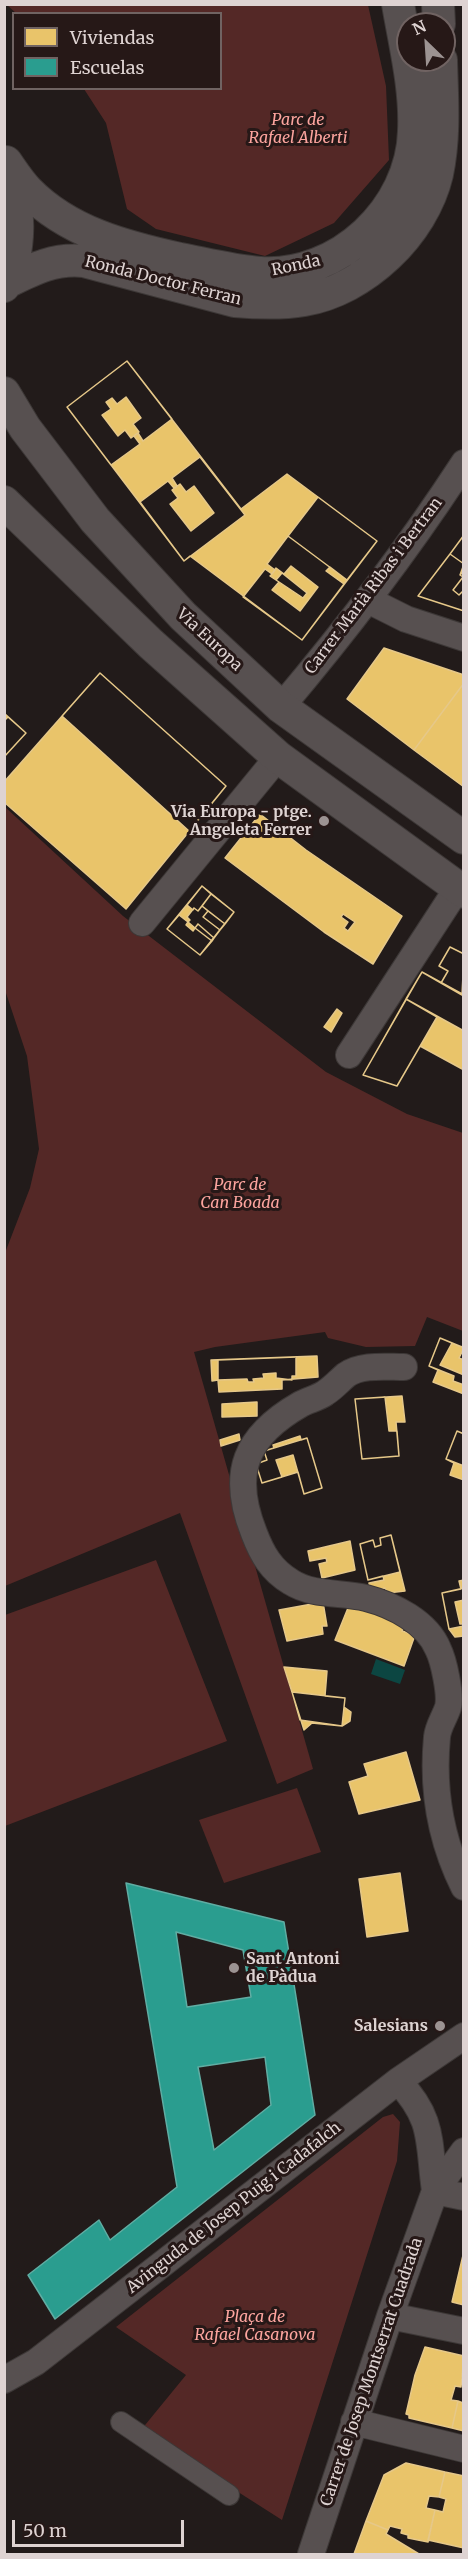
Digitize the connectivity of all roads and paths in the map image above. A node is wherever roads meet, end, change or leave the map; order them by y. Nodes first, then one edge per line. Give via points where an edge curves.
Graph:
1 (398, 4) edge
2 (441, 72) edge
3 (5, 160) edge
4 (6, 284) edge
5 (4, 393) edge
6 (464, 463) edge
7 (4, 502) edge
8 (368, 600) junction
9 (464, 638) edge
10 (281, 707) junction
11 (278, 757) junction
12 (464, 838) edge
13 (460, 891) edge
14 (142, 922) dead end
15 (349, 1055) dead end
16 (404, 1367) dead end
17 (456, 1702) edge
18 (464, 1887) edge
19 (457, 2046) edge
20 (398, 2081) junction
21 (464, 2151) edge
22 (435, 2191) junction
23 (464, 2197) edge
24 (390, 2316) junction
25 (464, 2331) edge
26 (4, 2380) edge
27 (121, 2422) dead end
28 (354, 2422) junction
29 (464, 2449) edge
30 (229, 2495) dead end
31 (311, 2554) edge

1 - 3 street, Ronda via 414,132 399,190 363,238 316,264 262,273 172,257 96,235 67,223 27,191
2 - 4 street, Ronda Doctor Ferran via 443,141 427,202 397,245 360,277 305,300 258,303 78,260 45,264
3 - 4 street via 15,191 18,222
5 - 10 street, Via Europa via 25,428 95,520 183,616
6 - 8 street, Carrer Marià Ribas i Bertran via 421,530
7 - 11 street via 151,644
8 - 9 street via 406,619
8 - 10 street, Carrer Marià Ribas i Bertran
10 - 12 street, Via Europa
11 - 13 street
11 - 14 street
13 - 15 street
16 - 17 street via 364,1368 348,1373 326,1393 282,1416 251,1451 242,1472 242,1497 262,1555 282,1576 317,1592 366,1598 389,1607 431,1635
17 - 18 street via 438,1733 435,1774 448,1855
19 - 20 street, Avinguda de Josep Puig i Cadafalch
20 - 22 street, Carrer de Josep Montserrat Cuadrada via 424,2118 431,2141
20 - 26 street, Avinguda de Josep Puig i Cadafalch via 36,2362
21 - 22 street, Carrer de Josep Montserrat Cuadrada
22 - 23 street
22 - 24 street, Carrer de Josep Montserrat Cuadrada
24 - 25 street
24 - 28 street, Carrer de Josep Montserrat Cuadrada
27 - 30 street
28 - 29 street
28 - 31 street, Carrer de Josep Montserrat Cuadrada

